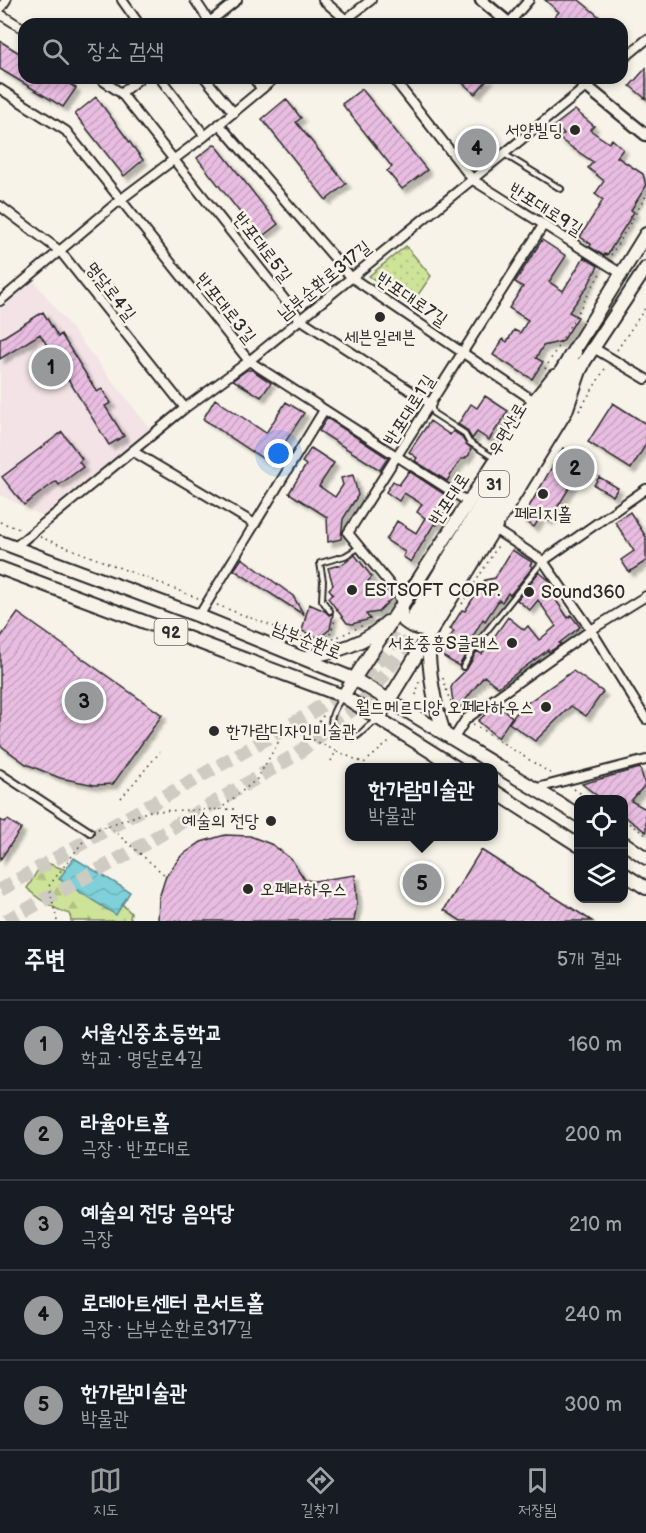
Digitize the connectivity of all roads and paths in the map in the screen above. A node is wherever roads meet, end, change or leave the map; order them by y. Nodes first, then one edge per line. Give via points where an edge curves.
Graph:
1 (6, 0) edge
2 (122, 0) edge
3 (195, 0) edge
4 (237, 0) edge
5 (323, 0) edge
6 (371, 0) edge
7 (481, 0) edge
8 (528, 0) edge
9 (0, 9) edge
10 (0, 14) edge
11 (135, 18) edge
12 (206, 18) edge
13 (215, 18) edge
14 (342, 18) edge
15 (351, 18) edge
16 (504, 18) edge
17 (514, 18) edge
18 (18, 25) edge
19 (646, 40) edge
20 (628, 55) edge
21 (108, 84) edge
22 (133, 84) edge
23 (165, 84) edge
24 (210, 84) edge
25 (258, 84) edge
26 (268, 84) edge
27 (398, 84) edge
28 (584, 84) edge
29 (589, 84) edge
30 (586, 86) junction
31 (0, 89) edge
32 (262, 89) junction
33 (122, 93) junction
34 (234, 112) junction
35 (219, 124) junction
36 (646, 135) edge
37 (205, 136) junction
38 (504, 154) junction
39 (175, 159) junction
40 (473, 180) junction
41 (561, 189) dead end
42 (120, 200) junction
43 (0, 206) edge
44 (544, 224) junction
45 (646, 234) edge
46 (60, 251) junction
47 (622, 274) junction
48 (644, 276) edge
49 (351, 277) junction
50 (0, 287) edge
51 (9, 294) junction
52 (0, 302) edge
53 (646, 307) edge
54 (300, 319) junction
55 (592, 347) junction
56 (464, 352) junction
57 (574, 352) junction
58 (612, 358) junction
59 (249, 361) junction
60 (582, 365) junction
61 (646, 379) edge
62 (534, 401) junction
63 (431, 404) junction
64 (185, 408) junction
65 (324, 410) junction
66 (577, 413) dead end
67 (134, 452) junction
68 (398, 456) junction
69 (495, 459) junction
70 (646, 489) edge
71 (468, 502) junction
72 (0, 522) edge
73 (255, 524) junction
74 (499, 532) junction
75 (32, 534) junction
76 (0, 542) edge
77 (361, 546) junction
78 (15, 547) junction
79 (543, 561) junction
80 (0, 568) edge
81 (646, 596) edge
82 (208, 601) junction
83 (402, 605) junction
84 (461, 605) dead end
85 (330, 610) joint
86 (199, 616) junction
87 (424, 626) junction
88 (591, 630) junction
89 (351, 632) dead end
90 (328, 640) junction
91 (304, 658) junction
92 (463, 667) dead end
93 (441, 671) dead end
94 (354, 679) junction
95 (420, 681) dead end
96 (416, 695) dead end
97 (343, 696) junction
98 (389, 699) junction
99 (327, 709) dead end
100 (466, 719) junction
101 (646, 719) edge
102 (382, 720) junction
103 (449, 736) junction
104 (309, 738) junction
105 (389, 742) dead end
106 (336, 751) junction
107 (160, 752) dead end
108 (646, 760) edge
109 (331, 762) dead end
110 (449, 763) edge
111 (495, 763) edge
112 (498, 765) edge
113 (0, 772) edge
114 (563, 781) junction
115 (537, 788) junction
116 (498, 794) edge
117 (584, 795) edge
118 (121, 798) dead end
119 (234, 809) dead end
120 (219, 810) junction
121 (574, 812) edge
122 (628, 823) edge
123 (107, 826) junction
124 (90, 832) junction
125 (646, 835) edge
126 (574, 842) edge
127 (628, 846) edge
128 (646, 858) edge
129 (166, 876) dead end
130 (628, 877) edge
131 (646, 888) edge
132 (57, 921) edge

1 - 9 street
2 - 11 street
3 - 12 street
4 - 13 street
5 - 14 street
6 - 15 street
7 - 16 main road
8 - 17 street
10 - 18 street
19 - 20 street
21 - 33 street, 반포대로5길
22 - 33 street
23 - 37 street
24 - 34 street
25 - 32 street
26 - 32 street
27 - 40 street, 반포대로9길
28 - 30 main road
29 - 30 street, 남부순환로317길
30 - 36 main road
30 - 38 street, 남부순환로317길
31 - 42 street, 반포대로3길 via 66,131
32 - 34 street
33 - 39 street, 반포대로5길
34 - 35 street
35 - 37 street
35 - 49 street, 반포대로7길
37 - 39 street
38 - 40 street, 남부순환로317길
38 - 41 lane
39 - 42 street
39 - 54 street, 반포대로5길
40 - 44 street, 반포대로9길
40 - 49 street, 남부순환로317길
42 - 46 street
42 - 59 street, 반포대로3길
43 - 46 street, 명달로4길
44 - 47 street, 반포대로9길
44 - 56 street, 반포대로1길
45 - 47 main road, 반포대로
46 - 51 street
46 - 64 street, 명달로4길
47 - 57 main road, 반포대로
48 - 55 main road, 31
49 - 54 street, 남부순환로317길
49 - 56 street, 반포대로7길
50 - 51 street
51 - 52 street
53 - 58 path
54 - 59 street, 남부순환로317길
54 - 63 street, 반포대로5길
55 - 58 street
55 - 60 main road, 31
56 - 62 street, 반포대로7길
56 - 63 street, 반포대로1길
57 - 62 main road, 반포대로
57 - 87 highway, 우면산로 / 31
58 - 61 street
58 - 66 path
59 - 64 street, 남부순환로317길
59 - 65 street, 반포대로3길
60 - 74 main road via 566,411
60 - 87 highway, 우면산로 / 31
62 - 69 main road, 반포대로
63 - 68 street, 반포대로1길
63 - 69 lane via 434,413
64 - 67 street, 남부순환로317길
65 - 68 street, 반포대로3길
65 - 73 street
67 - 73 street
67 - 75 street, 남부순환로317길
68 - 71 street, 반포대로3길
68 - 77 street, 반포대로1길 via 348,533
69 - 71 main road, 반포대로
70 - 79 street
71 - 83 main road, 반포대로
72 - 75 path
73 - 82 street
74 - 79 street
74 - 84 path
74 - 87 main road
75 - 78 street, 남부순환로317길
75 - 82 path
76 - 78 main road, 남부순환로 / 92
77 - 83 street, 반포대로1길
77 - 85 lane, 남부순환로 via 321,563 322,600
78 - 86 main road, 남부순환로 / 92
79 - 88 street
79 - 92 lane via 477,642
80 - 97 main road, 92
81 - 88 street
82 - 86 street
82 - 90 path via 314,642
83 - 87 main road via 404,621 416,628
83 - 91 main road via 382,627 364,639 346,648
83 - 94 main road, 반포대로
85 - 90 path via 335,620
86 - 91 main road, 남부순환로 / 92
87 - 98 main road
87 - 103 main road via 433,698
88 - 100 street
88 - 101 street
89 - 90 path
91 - 94 main road, 남부순환로 / 92
93 - 100 path via 454,710
94 - 97 main road, 반포대로
94 - 98 main road, 남부순환로 / 92
95 - 96 path
97 - 102 main road, 92
97 - 102 lane via 332,712 332,727 353,738 369,724
98 - 102 main road
98 - 103 main road, 남부순환로 / 92
99 - 104 path
100 - 103 street
100 - 114 path
102 - 110 main road, 92
103 - 111 main road, 남부순환로 / 92
104 - 106 path
104 - 120 path via 286,727 257,779
105 - 106 path via 364,763
106 - 109 path
107 - 118 path
108 - 114 street
112 - 115 main road, 남부순환로 / 92
113 - 124 street
114 - 115 street
114 - 117 path
115 - 121 main road, 남부순환로 / 92
116 - 126 main road
119 - 120 path
120 - 123 path via 150,811
122 - 125 path
123 - 124 path
123 - 129 path
124 - 132 path via 49,886
127 - 128 main road
130 - 131 main road

